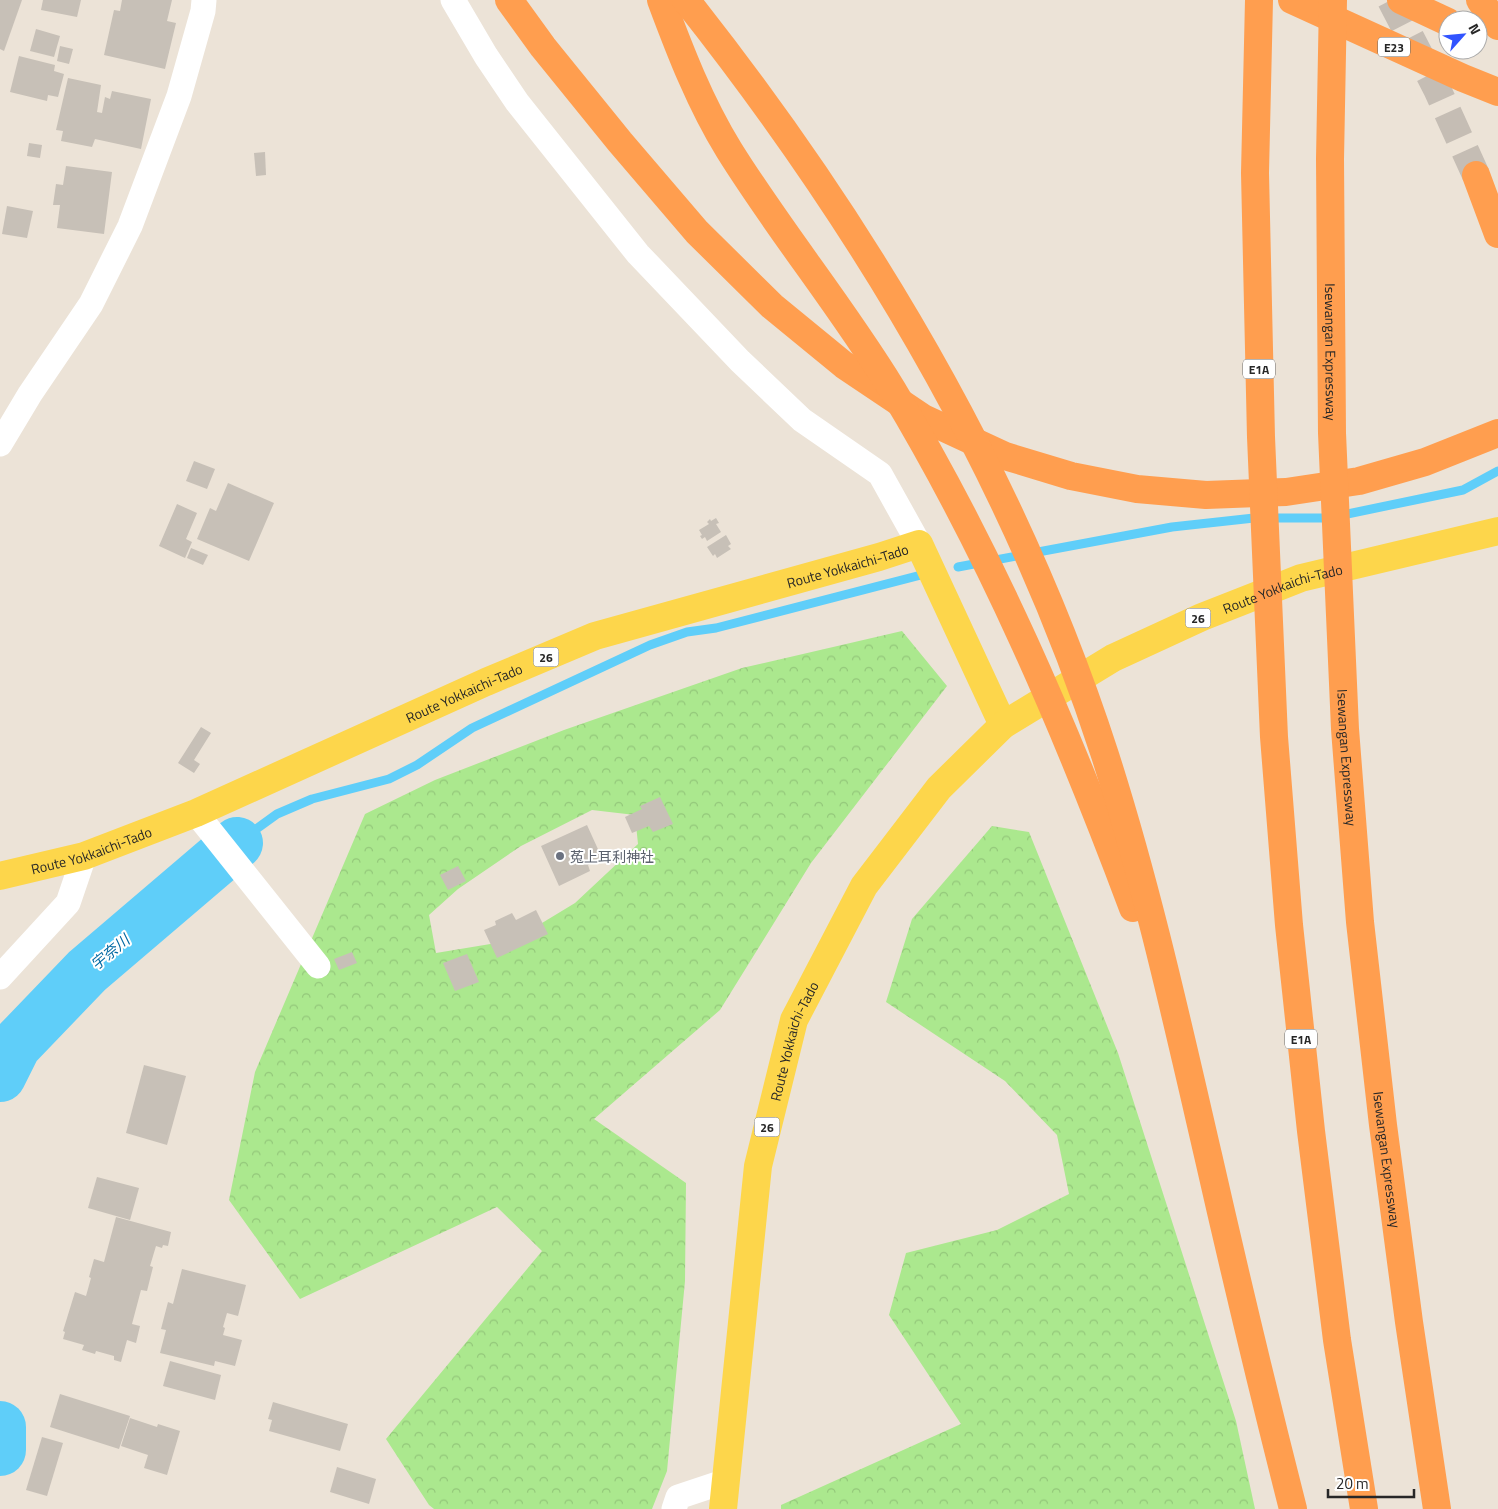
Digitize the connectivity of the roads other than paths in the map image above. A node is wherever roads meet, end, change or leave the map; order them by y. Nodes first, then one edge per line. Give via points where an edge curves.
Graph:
1 (204, 0) edge
2 (453, 0) edge
3 (509, 0) edge
4 (661, 0) edge
5 (686, 0) edge
6 (1259, 0) edge
7 (1292, 0) edge
8 (1333, 0) edge
9 (1401, 0) edge
10 (1480, 0) edge
11 (1438, 17) edge
12 (1498, 26) edge
13 (1498, 92) edge
14 (1476, 175) tunnel mouth
15 (1498, 234) edge
16 (1498, 433) edge
17 (0, 444) edge
18 (1498, 531) edge
19 (920, 544) junction
20 (1003, 725) junction
21 (204, 822) junction
22 (84, 856) junction
23 (1128, 866) junction
24 (0, 876) edge
25 (318, 966) dead end
26 (0, 977) edge
27 (726, 1481) junction
28 (674, 1509) edge
29 (723, 1509) edge
30 (1292, 1509) edge
31 (1364, 1509) edge
32 (1437, 1509) edge

1 - 17 street via 179,96 130,226 91,304
2 - 19 street via 517,102 638,254 802,420 880,474
3 - 16 highway via 543,47 697,232 772,306 844,365 923,418 1006,456 1071,476 1137,489 1206,495 1286,492 1359,481 1425,462
4 - 23 highway via 701,99 728,148 891,387 942,475 987,562
5 - 23 highway via 820,182 881,277 980,455 1025,547 1070,658 1104,754
6 - 31 highway, E1A via 1257,271 1274,737 1289,924 1311,1131 1337,1340
7 - 13 highway, E23
8 - 32 highway, Isewangan Expressway via 1330,159 1332,433 1345,729 1361,932 1383,1125
9 - 11 highway
10 - 12 highway
14 - 15 highway
18 - 20 main road, Route Yokkaichi-Tado / 26 via 1301,578 1202,616 1113,658
19 - 20 main road, Route Yokkaichi-Tado
19 - 21 main road, Route Yokkaichi-Tado / 26 via 596,636 486,682
20 - 27 main road, Route Yokkaichi-Tado / 26 via 939,788 864,886 794,1020 758,1166
21 - 22 main road, Route Yokkaichi-Tado / 26
21 - 25 street
22 - 24 main road, Route Yokkaichi-Tado / 26
22 - 26 street via 68,903
23 - 30 highway via 1156,970 1188,1068 1252,1352
27 - 28 street via 678,1497
27 - 29 main road, Route Yokkaichi-Tado / 26

